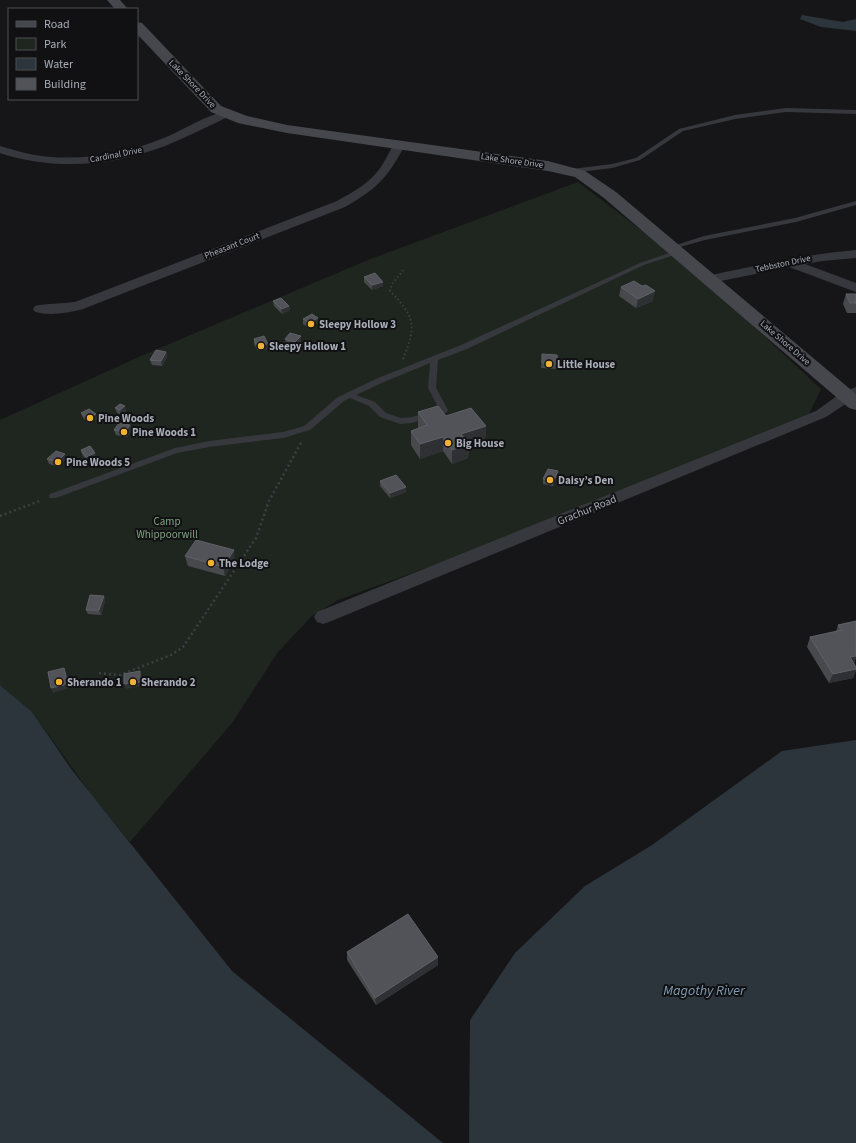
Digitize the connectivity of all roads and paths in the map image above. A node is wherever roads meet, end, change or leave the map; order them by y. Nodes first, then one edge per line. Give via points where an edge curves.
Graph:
1 (113, 0) edge
2 (121, 8) edge
3 (138, 27) edge
4 (856, 112) edge
5 (226, 114) junction
6 (399, 145) junction
7 (0, 149) edge
8 (572, 171) junction
9 (856, 203) edge
10 (676, 249) junction
11 (856, 254) edge
12 (789, 263) junction
13 (405, 268) dead end
14 (711, 279) junction
15 (856, 288) edge
16 (40, 309) dead end
17 (434, 360) junction
18 (396, 374) junction
19 (350, 395) junction
20 (853, 397) edge
21 (315, 421) junction
22 (53, 496) joint
23 (0, 516) edge
24 (323, 617) dead end
25 (98, 673) dead end

1 - 2 street
3 - 5 street, Lake Shore Drive via 216,109
4 - 8 lane via 802,109 735,117 681,130 638,159 612,166
5 - 6 street, Lake Shore Drive via 263,124
5 - 7 street, Cardinal Drive via 143,150 99,159 51,161
6 - 8 street, Lake Shore Drive
6 - 16 street, Pheasant Court via 381,177 365,191 341,204 78,306
8 - 10 street, Lake Shore Drive via 594,182
9 - 10 lane via 796,220 728,233
10 - 14 street, Lake Shore Drive
10 - 17 lane
11 - 12 street, Tebbston Drive via 822,256
12 - 14 street, Tebbston Drive
12 - 15 street
13 - 18 path via 392,284 390,291 405,306 413,320 411,342
14 - 20 street, Lake Shore Drive
17 - 18 lane
17 - 19 lane via 432,388 444,410 400,421 383,414 372,404
18 - 19 lane
19 - 21 lane via 341,399
20 - 24 street, Grachur Road via 821,414
21 - 22 lane via 307,428 282,435 175,451
21 - 25 path via 269,501 256,538 184,647 171,655 120,675
22 - 23 path

